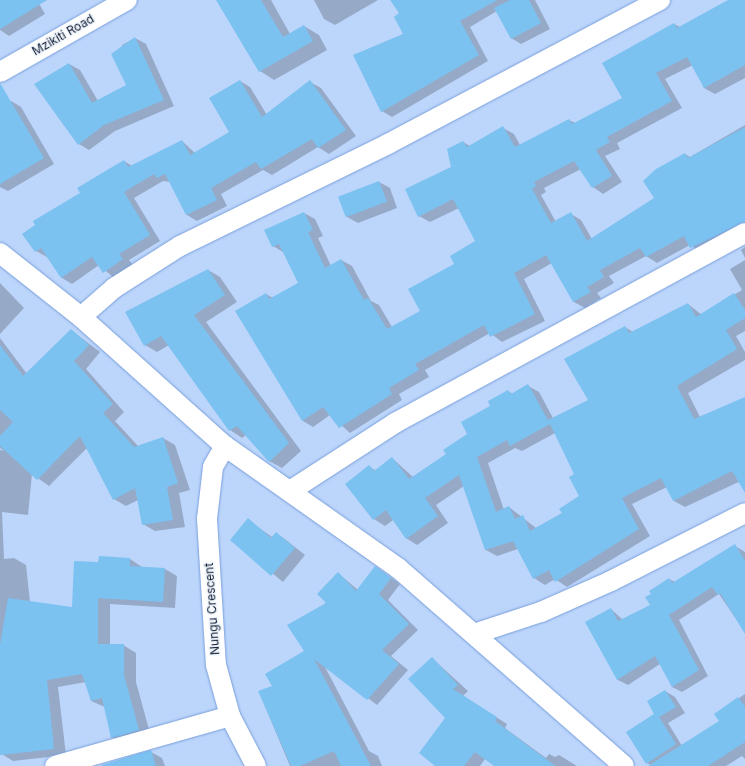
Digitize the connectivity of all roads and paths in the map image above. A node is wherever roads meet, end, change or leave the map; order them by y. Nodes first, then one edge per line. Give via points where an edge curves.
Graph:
1 (127, 0) edge
2 (660, 0) edge
3 (0, 72) edge
4 (745, 233) edge
5 (0, 252) edge
6 (81, 317) junction
7 (225, 446) junction
8 (290, 492) junction
9 (745, 513) edge
10 (474, 634) junction
11 (230, 716) junction
12 (55, 766) edge
13 (256, 766) edge
14 (624, 766) edge

1 - 3 street, Mzikiti Road
2 - 6 street via 388,144 180,246 119,284
4 - 8 street via 637,295 395,423
5 - 6 street
6 - 7 street
7 - 8 street
7 - 11 street, Nungu Crescent via 213,467 207,519 216,665
8 - 10 street via 398,568
9 - 10 street via 611,581 541,612
10 - 14 street
11 - 12 street
11 - 13 street, Nungu Crescent

